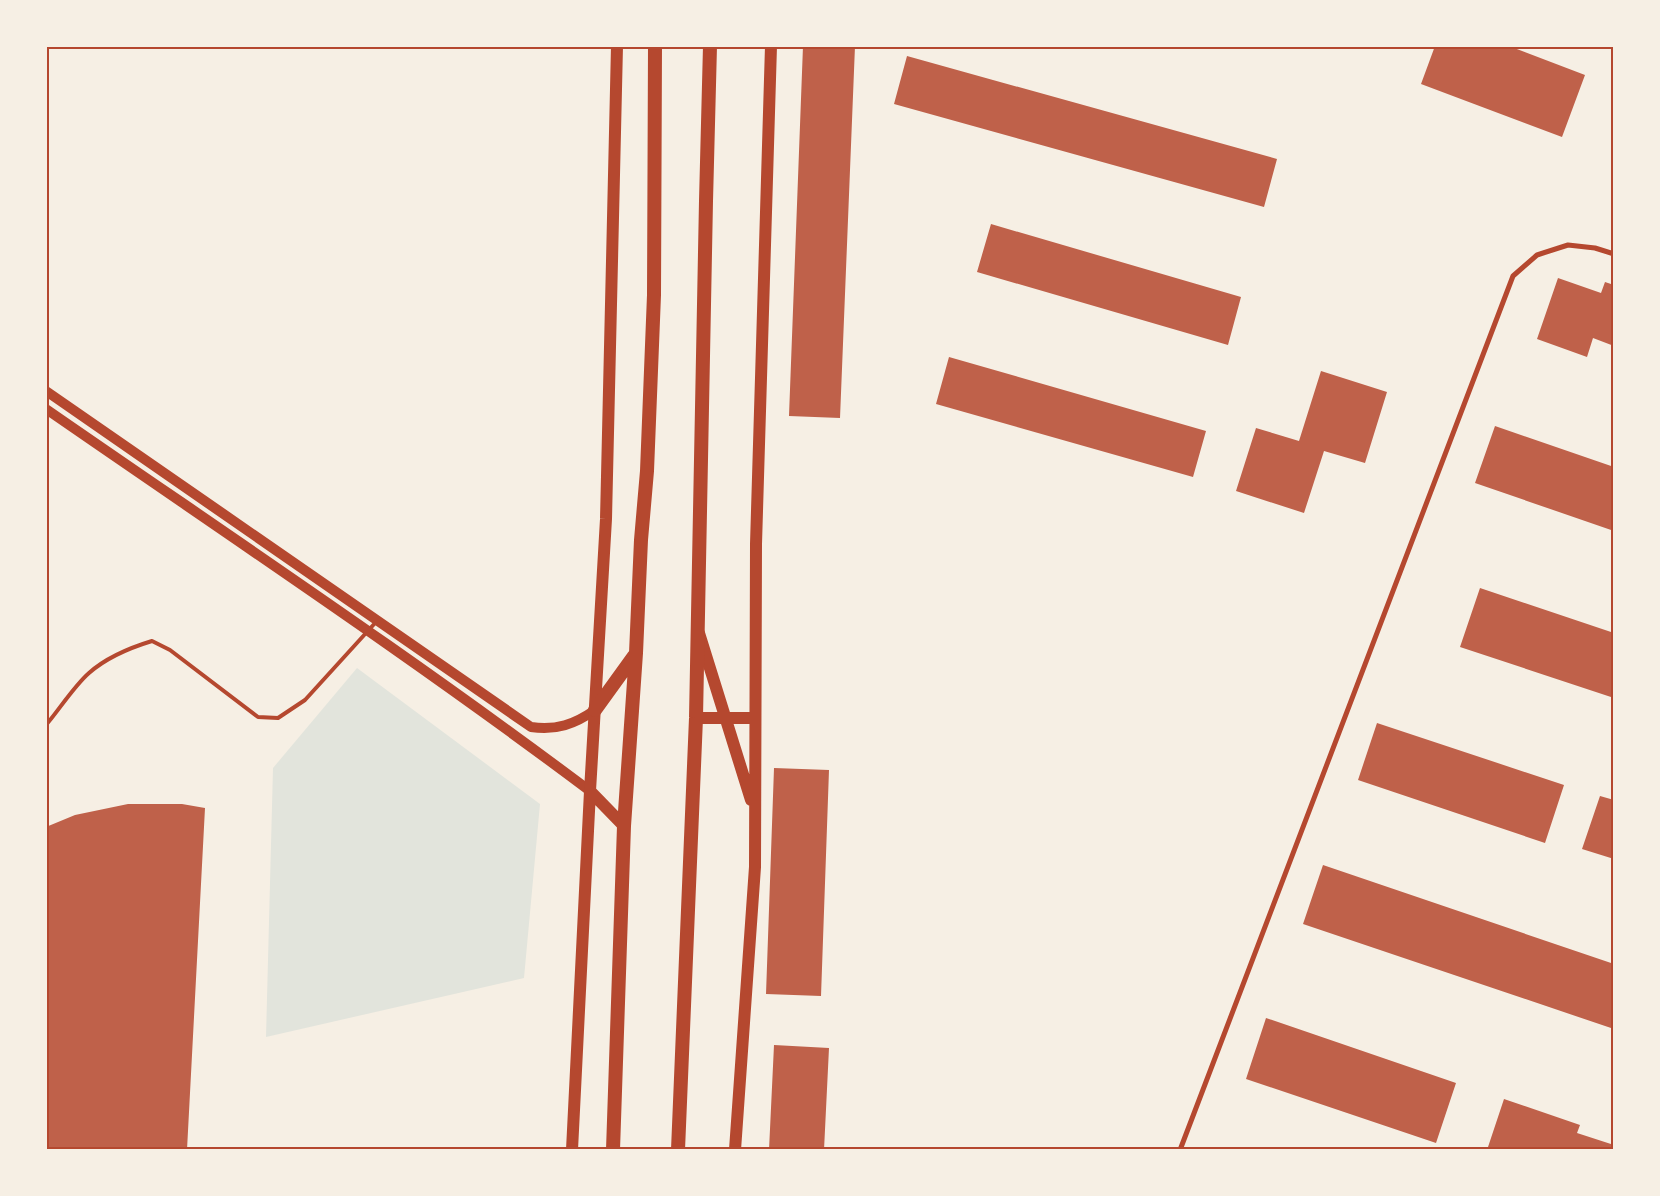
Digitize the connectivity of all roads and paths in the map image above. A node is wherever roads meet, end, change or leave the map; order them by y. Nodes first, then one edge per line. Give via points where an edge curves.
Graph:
1 (618, 46) edge
2 (655, 46) edge
3 (710, 46) edge
4 (771, 46) edge
5 (1614, 254) edge
6 (46, 391) edge
7 (46, 409) edge
8 (377, 621) junction
9 (698, 629) junction
10 (368, 632) junction
11 (636, 653) junction
12 (594, 710) junction
13 (696, 718) junction
14 (725, 718) junction
15 (755, 718) junction
16 (46, 725) edge
17 (590, 791) junction
18 (755, 812) junction
19 (624, 826) junction
20 (572, 1150) edge
21 (613, 1150) edge
22 (678, 1150) edge
23 (735, 1150) edge
24 (1180, 1150) edge

1 - 12 main road via 606,519
2 - 11 highway via 654,295
3 - 9 highway
4 - 15 main road via 756,544
5 - 24 street via 1568,245 1538,254 1513,276
6 - 8 main road
7 - 10 main road
8 - 10 lane
8 - 12 main road via 531,727 571,724
9 - 13 highway
9 - 14 main road
10 - 16 lane via 305,700 278,718 258,717 170,650 152,641 109,658 87,674
10 - 17 main road
11 - 12 highway
11 - 19 highway
12 - 17 main road
13 - 14 main road
13 - 22 highway
14 - 15 main road
14 - 18 main road
15 - 18 main road
17 - 19 main road
17 - 20 main road
18 - 23 main road via 755,867
19 - 21 highway

